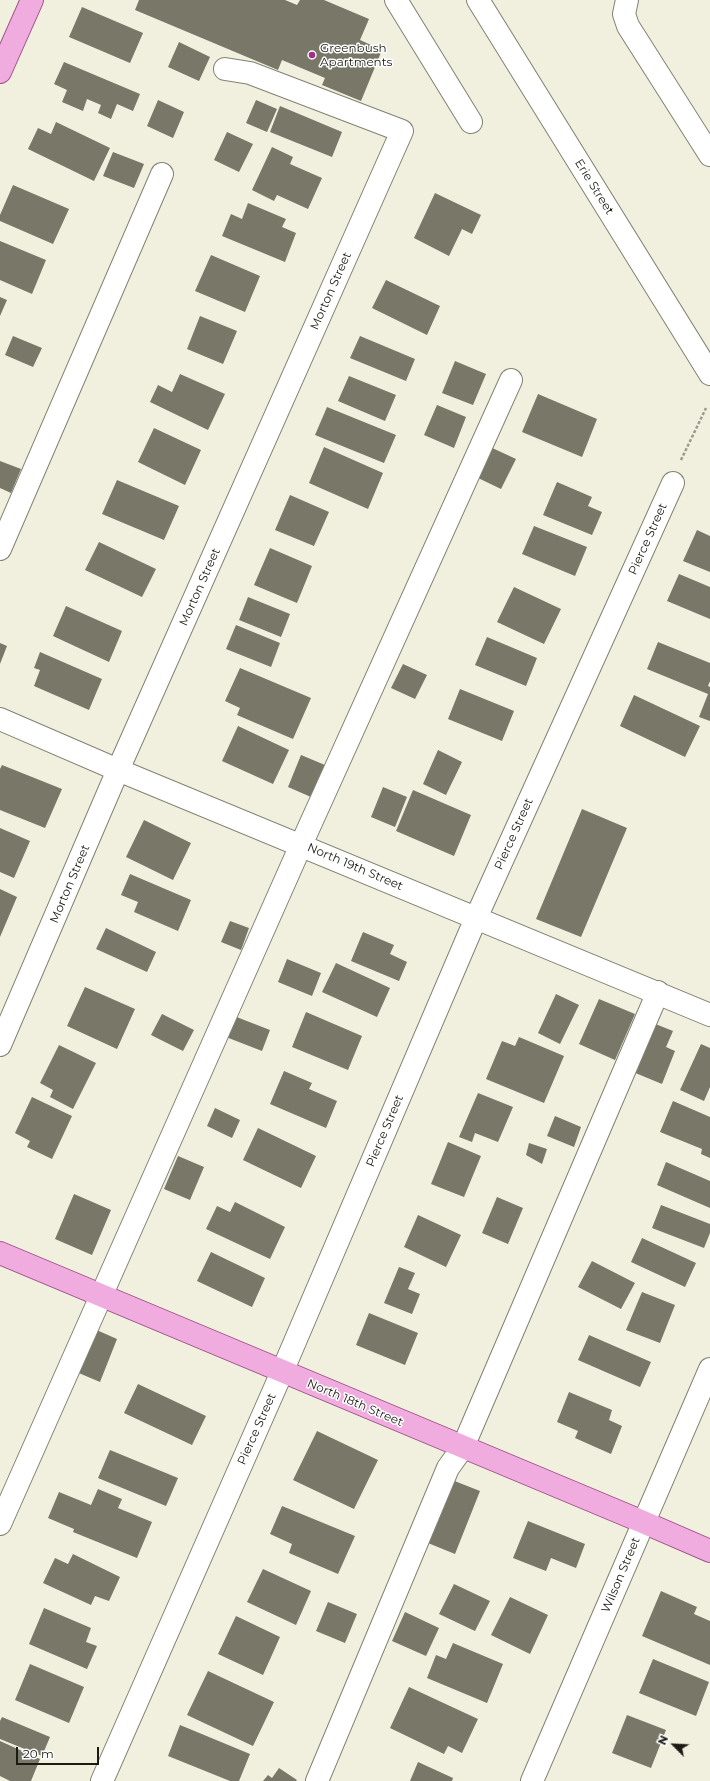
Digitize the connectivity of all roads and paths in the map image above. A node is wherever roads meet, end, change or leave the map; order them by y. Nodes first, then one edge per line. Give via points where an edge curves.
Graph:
1 (32, 0) edge
2 (396, 0) edge
3 (478, 0) edge
4 (627, 0) edge
5 (225, 69) dead end
6 (0, 70) edge
7 (471, 122) dead end
8 (710, 155) edge
9 (162, 174) dead end
10 (710, 374) edge
11 (511, 380) dead end
12 (706, 408) dead end
13 (673, 483) joint
14 (0, 549) edge
15 (0, 719) edge
16 (118, 770) junction
17 (301, 845) junction
18 (476, 918) junction
19 (658, 992) junction
20 (710, 1015) edge
21 (0, 1045) edge
22 (0, 1253) edge
23 (101, 1294) junction
24 (710, 1369) edge
25 (282, 1372) junction
26 (462, 1448) junction
27 (643, 1522) junction
28 (0, 1524) edge
29 (710, 1551) edge
30 (102, 1781) edge
31 (317, 1781) edge
32 (532, 1781) edge

1 - 6 main road
2 - 7 street
3 - 10 street, Erie Street
4 - 8 street via 624,14 628,26
5 - 16 street, Morton Street via 250,73 402,131
9 - 14 street
11 - 17 street
12 - 13 path via 682,457
13 - 18 street, Pierce Street
15 - 16 street, North 19th Street
16 - 17 street, North 19th Street
16 - 21 street, Morton Street
17 - 18 street, North 19th Street
17 - 23 street
18 - 19 street, North 19th Street
18 - 25 street, Pierce Street
19 - 20 street, North 19th Street
19 - 26 street
22 - 23 main road, North 18th Street
23 - 25 main road, North 18th Street
23 - 28 street
24 - 27 street, Wilson Street
25 - 26 main road, North 18th Street
25 - 30 street, Pierce Street
26 - 27 main road, North 18th Street
26 - 31 street via 448,1468
27 - 29 main road, North 18th Street
27 - 32 street, Wilson Street

